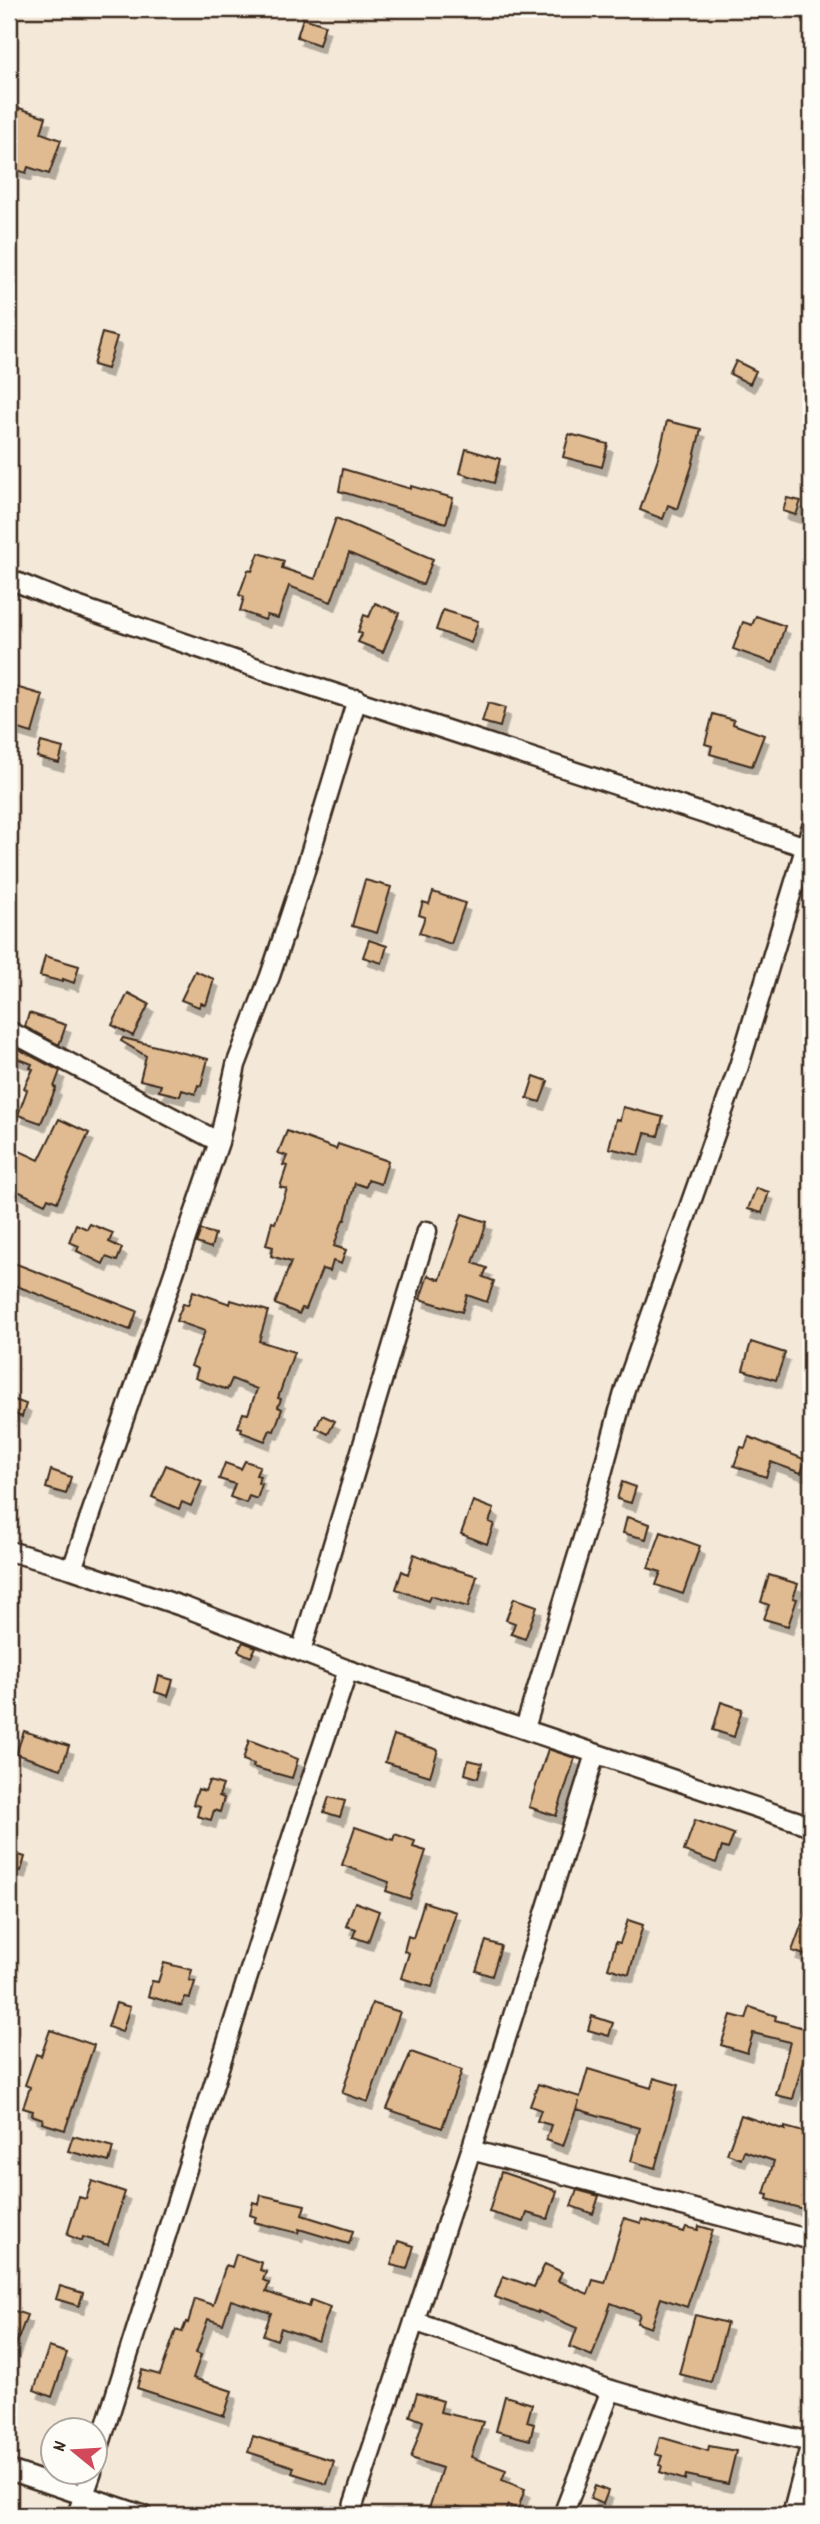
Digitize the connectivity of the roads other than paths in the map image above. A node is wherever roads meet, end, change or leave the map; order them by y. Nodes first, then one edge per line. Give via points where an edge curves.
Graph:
1 (9, 579) edge
2 (357, 699) junction
3 (811, 829) edge
4 (806, 847) junction
5 (9, 1031) edge
6 (219, 1142) junction
7 (427, 1231) dead end
8 (9, 1551) edge
9 (72, 1569) junction
10 (301, 1651) junction
11 (348, 1670) junction
12 (525, 1728) junction
13 (595, 1754) junction
14 (811, 1826) edge
15 (471, 2150) junction
16 (811, 2239) edge
17 (414, 2322) junction
18 (611, 2390) junction
19 (108, 2419) edge
20 (811, 2443) edge
21 (9, 2470) edge
22 (87, 2486) edge
23 (83, 2497) junction
24 (78, 2515) edge
25 (142, 2515) edge
26 (350, 2515) edge
27 (564, 2515) edge
28 (792, 2515) edge

1 - 2 street via 107,617
2 - 4 street
2 - 6 street via 304,874 236,1065
3 - 4 street
4 - 12 street via 739,1066 625,1389
5 - 6 street
6 - 9 street
7 - 10 street
8 - 9 street
9 - 10 street
10 - 11 street
11 - 12 street
11 - 19 street
12 - 13 street
13 - 14 street
13 - 15 street
15 - 16 street
15 - 17 street
17 - 18 street
17 - 26 street
18 - 20 street
18 - 27 street
20 - 28 street
21 - 23 street
22 - 23 street
23 - 24 street
23 - 25 street

